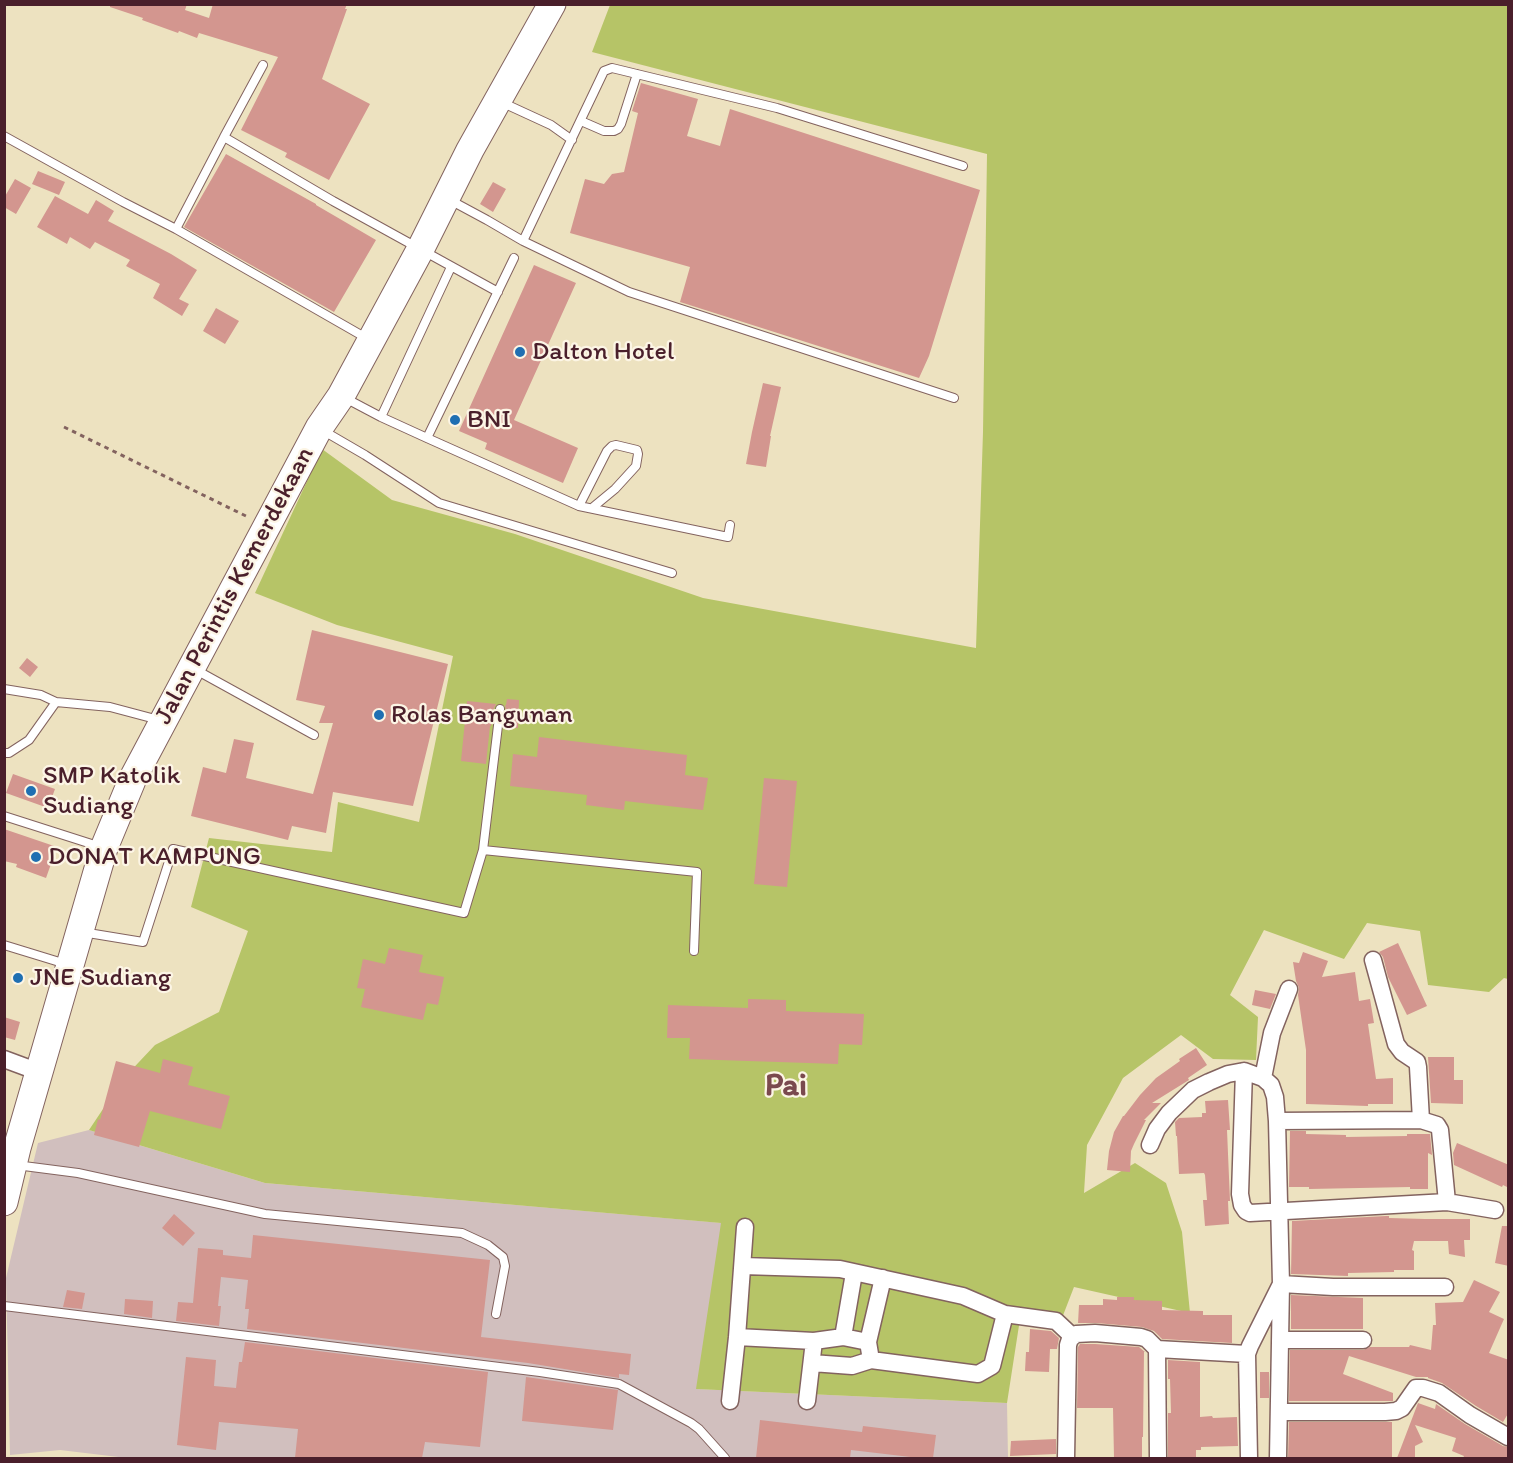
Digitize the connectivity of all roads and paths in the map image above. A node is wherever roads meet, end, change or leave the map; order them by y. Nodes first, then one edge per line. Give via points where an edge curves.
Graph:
1 (552, 4) edge
2 (263, 65) dead end
3 (637, 74) junction
4 (498, 100) junction
5 (581, 121) junction
6 (4, 136) edge
7 (224, 137) junction
8 (572, 140) junction
9 (963, 166) dead end
10 (445, 198) junction
11 (176, 229) junction
12 (523, 241) junction
13 (420, 249) junction
14 (514, 258) dead end
15 (451, 267) junction
16 (498, 292) junction
17 (371, 340) junction
18 (341, 396) junction
19 (954, 398) dead end
20 (381, 417) junction
21 (64, 426) dead end
22 (319, 428) junction
23 (427, 438) junction
24 (579, 506) junction
25 (592, 508) junction
26 (730, 525) dead end
27 (267, 526) junction
28 (672, 573) dead end
29 (193, 669) junction
30 (4, 689) edge
31 (56, 702) junction
32 (500, 709) dead end
33 (164, 721) junction
34 (314, 735) dead end
35 (4, 753) edge
36 (4, 816) edge
37 (104, 848) junction
38 (483, 849) junction
39 (79, 931) junction
40 (4, 945) edge
41 (694, 951) dead end
42 (1372, 960) dead end
43 (70, 965) junction
44 (1289, 989) dead end
45 (4, 1059) edge
46 (1244, 1071) junction
47 (39, 1072) junction
48 (1263, 1078) junction
49 (1421, 1120) junction
50 (1277, 1121) junction
51 (1150, 1145) dead end
52 (13, 1164) junction
53 (4, 1202) edge
54 (1447, 1202) junction
55 (1495, 1210) dead end
56 (1279, 1211) junction
57 (745, 1227) dead end
58 (743, 1266) junction
59 (854, 1273) junction
60 (883, 1278) junction
61 (1281, 1284) junction
62 (1445, 1287) dead end
63 (4, 1306) edge
64 (496, 1314) dead end
65 (1005, 1314) junction
66 (843, 1336) junction
67 (1072, 1336) junction
68 (737, 1337) junction
69 (1280, 1340) junction
70 (1363, 1340) dead end
71 (814, 1341) junction
72 (868, 1342) junction
73 (1157, 1349) junction
74 (1247, 1354) junction
75 (871, 1360) junction
76 (812, 1363) junction
77 (730, 1401) dead end
78 (807, 1401) dead end
79 (1279, 1412) junction
80 (1507, 1432) edge
81 (725, 1458) edge
82 (1066, 1458) edge
83 (1158, 1458) edge
84 (1249, 1458) edge
85 (1278, 1458) edge

1 - 4 highway, Jalan Perintis Kemerdekaan
2 - 7 lane
3 - 5 lane via 612,68 604,71
3 - 5 lane via 618,129 604,131
3 - 9 lane via 777,108
4 - 8 lane via 551,125
4 - 10 highway, Jalan Perintis Kemerdekaan
5 - 8 lane
6 - 11 lane
7 - 11 lane
7 - 13 lane
8 - 12 lane
10 - 12 lane
10 - 13 highway, Jalan Perintis Kemerdekaan
11 - 17 lane
12 - 19 lane via 629,292
13 - 15 lane
13 - 17 highway, Jalan Perintis Kemerdekaan
14 - 16 lane
15 - 16 lane
15 - 20 lane
16 - 23 lane
17 - 18 highway, Jalan Perintis Kemerdekaan
18 - 20 lane
18 - 22 highway, Jalan Perintis Kemerdekaan
20 - 23 lane
21 - 27 path
22 - 27 highway, Jalan Perintis Kemerdekaan
22 - 28 lane via 440,503
23 - 24 lane
24 - 25 lane
24 - 25 lane via 612,446 637,450 636,466
25 - 26 lane via 728,537
27 - 29 highway, Jalan Perintis Kemerdekaan
29 - 33 highway, Jalan Perintis Kemerdekaan
29 - 34 lane
30 - 31 lane via 41,695
31 - 33 lane via 111,707
31 - 35 lane via 29,740
32 - 38 lane
33 - 37 highway, Jalan Perintis Kemerdekaan via 133,778
36 - 37 lane
37 - 39 highway, Jalan Perintis Kemerdekaan
38 - 39 lane via 464,913 172,849 143,942
38 - 41 lane via 697,872
39 - 43 highway, Jalan Perintis Kemerdekaan
40 - 43 lane
42 - 49 street via 1396,1044 1418,1066
43 - 47 highway, Jalan Perintis Kemerdekaan
44 - 48 street via 1272,1034
45 - 47 street
46 - 48 street
46 - 51 street via 1193,1090 1169,1113
46 - 56 street via 1242,1205 1250,1214
47 - 52 highway, Jalan Perintis Kemerdekaan
48 - 50 street via 1271,1085 1275,1097
49 - 50 street
49 - 54 street via 1437,1125 1440,1130
50 - 56 street
52 - 53 highway, Jalan Perintis Kemerdekaan
52 - 64 lane via 78,1173 265,1214 462,1233 503,1257 506,1266
54 - 55 street
54 - 56 street
56 - 61 street
57 - 58 street
58 - 59 street via 840,1269
58 - 68 street
59 - 60 street
59 - 66 street
60 - 65 street via 963,1296
60 - 72 street
61 - 62 street
61 - 69 street
61 - 74 street
63 - 81 lane via 619,1384 691,1423
65 - 67 street via 1056,1322
65 - 75 street via 992,1366 978,1374
66 - 71 street
66 - 72 street
67 - 73 street via 1095,1333 1147,1338
67 - 82 street via 1068,1345
68 - 71 street
68 - 77 street
69 - 70 street
69 - 79 street
71 - 76 street
72 - 75 street
73 - 74 street
73 - 83 street
74 - 84 street
75 - 76 street via 852,1366
76 - 78 street
79 - 80 street via 1385,1412 1402,1408 1416,1388 1424,1388
79 - 85 street

